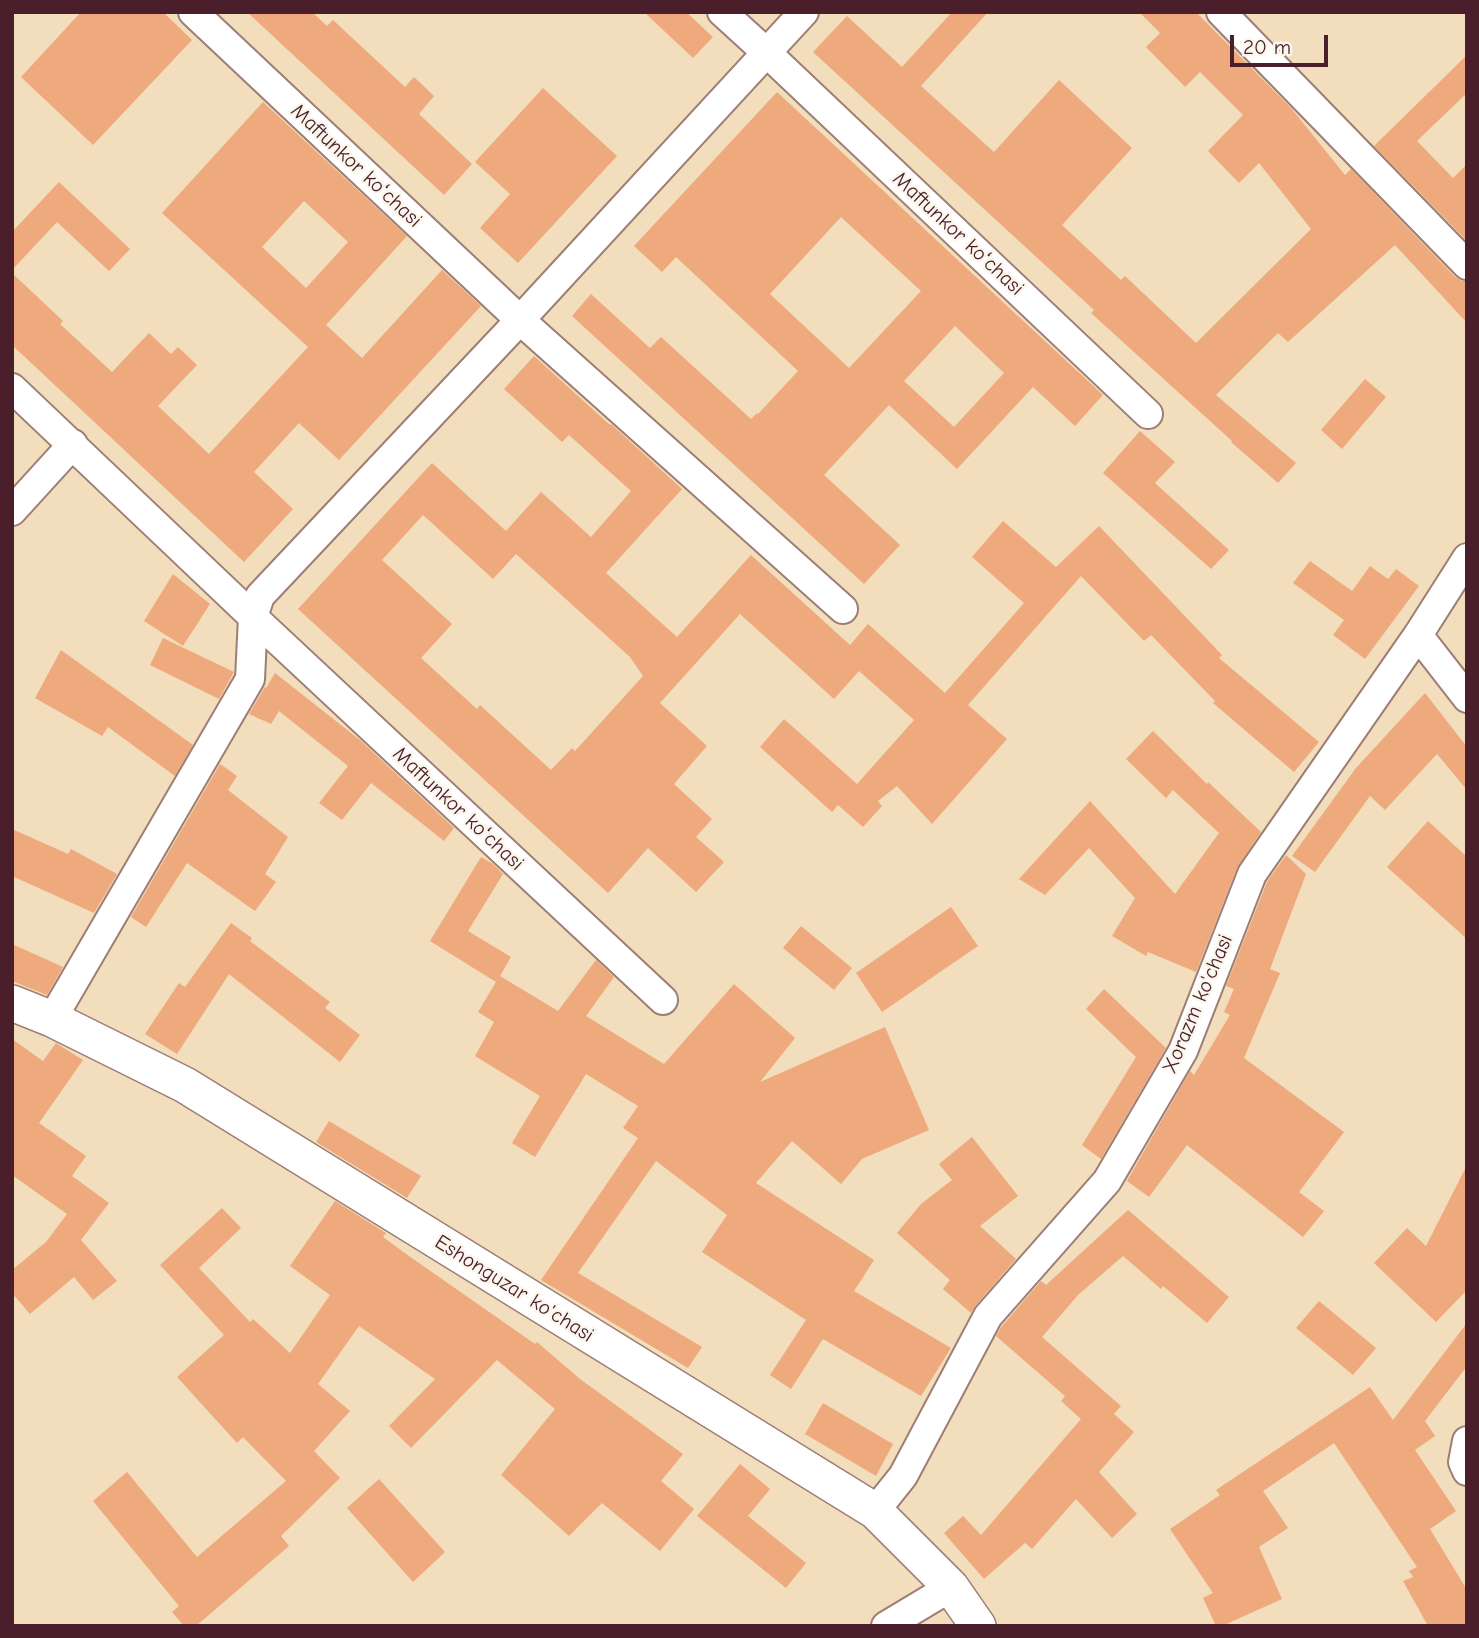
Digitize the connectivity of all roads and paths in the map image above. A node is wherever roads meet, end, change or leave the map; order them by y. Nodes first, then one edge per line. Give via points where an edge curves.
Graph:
1 (193, 12) edge
2 (722, 12) edge
3 (804, 12) edge
4 (1221, 12) edge
5 (767, 53) junction
6 (1467, 265) edge
7 (520, 320) junction
8 (12, 388) edge
9 (1148, 414) dead end
10 (73, 444) junction
11 (12, 511) edge
12 (1467, 558) edge
13 (843, 609) dead end
14 (253, 617) junction
15 (1418, 635) junction
16 (1467, 698) edge
17 (663, 1000) dead end
18 (12, 1003) edge
19 (52, 1018) junction
20 (1467, 1441) edge
21 (1467, 1471) edge
22 (876, 1511) junction
23 (950, 1587) junction
24 (886, 1626) edge
25 (978, 1626) edge

1 - 7 street, Maftunkor koʻchasi
2 - 5 street, Maftunkor koʻchasi
3 - 5 street
4 - 6 street
5 - 7 street
5 - 9 street, Maftunkor koʻchasi
7 - 13 street, Maftunkor koʻchasi
7 - 14 street via 260,596
8 - 10 street, Maftunkor koʻchasi
10 - 11 street
10 - 14 street, Maftunkor koʻchasi
12 - 15 street, Xorazm ko'chasi
14 - 17 street, Maftunkor koʻchasi
14 - 19 street via 250,679
15 - 16 street
15 - 22 street, Xorazm ko'chasi via 1252,874 1183,1051 1107,1181 988,1316 903,1476
18 - 19 street, Eshonguzar ko'chasi
19 - 22 street, Eshonguzar ko'chasi via 185,1085
20 - 21 street via 1463,1462
22 - 23 street, Eshonguzar ko'chasi
23 - 24 street
23 - 25 street, Eshonguzar ko'chasi

